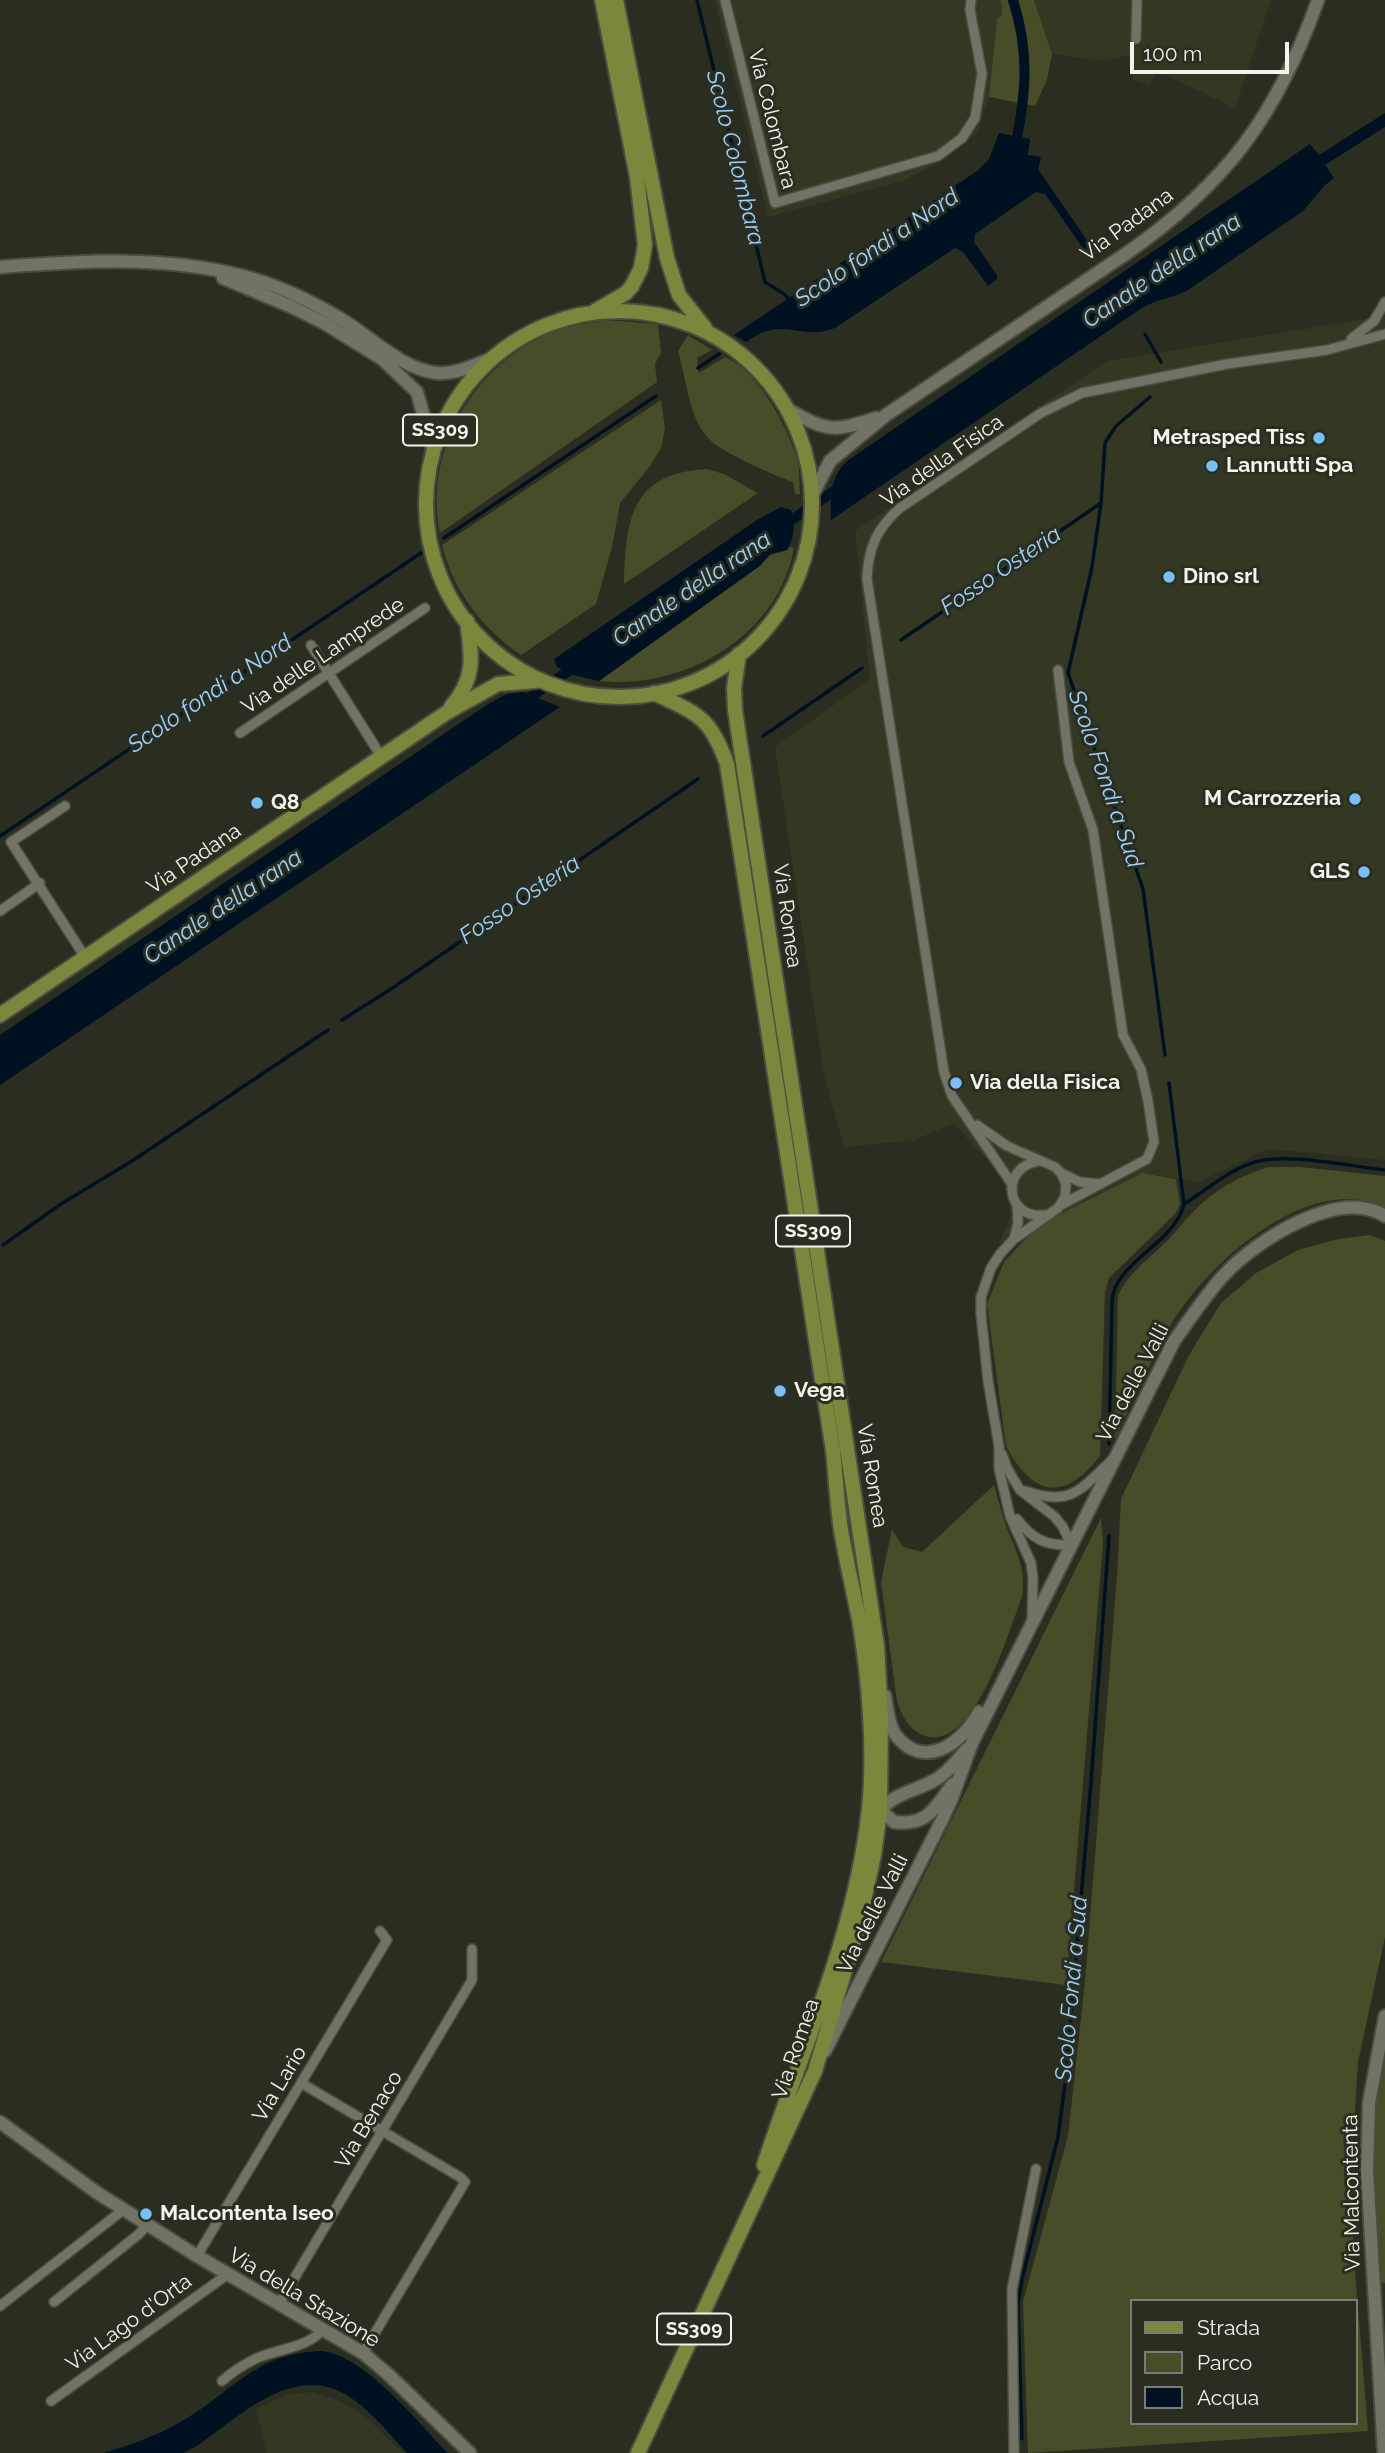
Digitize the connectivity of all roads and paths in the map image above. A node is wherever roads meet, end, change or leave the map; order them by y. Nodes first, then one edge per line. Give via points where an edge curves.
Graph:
1 (602, 0) edge
2 (617, 0) edge
3 (725, 0) edge
4 (971, 0) edge
5 (1137, 0) edge
6 (1318, 0) edge
7 (1136, 39) dead end
8 (0, 267) edge
9 (200, 268) junction
10 (1385, 302) edge
11 (592, 313) junction
12 (711, 334) junction
13 (1385, 334) edge
14 (1327, 350) junction
15 (493, 358) junction
16 (787, 409) junction
17 (886, 415) junction
18 (433, 450) junction
19 (812, 496) junction
20 (425, 608) dead end
21 (467, 620) junction
22 (310, 645) dead end
23 (739, 654) junction
24 (1058, 670) dead end
25 (328, 673) junction
26 (541, 681) junction
27 (654, 694) junction
28 (446, 713) junction
29 (240, 733) dead end
30 (382, 756) junction
31 (65, 806) dead end
32 (40, 883) junction
33 (0, 911) edge
34 (85, 957) junction
35 (0, 1015) edge
36 (970, 1120) junction
37 (1039, 1161) junction
38 (1061, 1173) junction
39 (1012, 1184) junction
40 (1102, 1184) junction
41 (1017, 1204) junction
42 (1061, 1205) junction
43 (1047, 1214) junction
44 (1385, 1216) edge
45 (1014, 1239) junction
46 (999, 1446) junction
47 (1116, 1456) junction
48 (1020, 1490) junction
49 (1005, 1499) junction
50 (1071, 1545) junction
51 (1031, 1623) junction
52 (880, 1674) junction
53 (1004, 1679) junction
54 (972, 1743) junction
55 (960, 1776) junction
56 (875, 1809) junction
57 (380, 1931) dead end
58 (472, 1949) dead end
59 (1385, 2017) edge
60 (816, 2067) junction
61 (301, 2083) junction
62 (0, 2122) edge
63 (383, 2131) junction
64 (1036, 2169) dead end
65 (751, 2205) junction
66 (124, 2210) junction
67 (148, 2224) junction
68 (197, 2256) junction
69 (228, 2274) junction
70 (54, 2302) dead end
71 (279, 2304) junction
72 (0, 2306) edge
73 (322, 2330) junction
74 (363, 2353) junction
75 (222, 2381) dead end
76 (51, 2401) dead end
77 (470, 2453) edge
78 (638, 2453) edge
79 (1014, 2453) edge
80 (1384, 2453) edge

1 - 11 main road, SS309 via 637,177 645,245 632,286
2 - 12 main road, SS309 via 670,269 687,308
3 - 4 street, Via Colombara via 775,203 938,156 962,138 975,118 982,74
5 - 7 street
6 - 17 street, Via Padana via 1280,89 1260,123 1202,194 1127,253
8 - 9 street via 131,260
9 - 15 street via 244,276 314,304 408,365 452,372
9 - 18 street via 292,307 382,359 417,392
10 - 14 street, Via della Fisica via 1367,328
11 - 12 main road, SS309 via 656,313
11 - 15 main road, SS309 via 542,327
12 - 16 main road, SS309 via 762,374
13 - 14 street, Via della Fisica
14 - 36 street, Via della Fisica via 1214,367 1068,398 900,508 874,540 867,579 944,1072 953,1096
15 - 18 main road, SS309 via 458,397
16 - 17 street, Via Padana via 835,429
16 - 19 main road, SS309 via 802,442
17 - 19 street, Via Padana via 830,461
18 - 21 main road, SS309 via 427,491 430,537 444,583
19 - 23 main road, SS309 via 809,536 798,575 768,626
20 - 25 street, Via delle Lamprede
21 - 26 main road, SS309 via 492,650
21 - 28 main road via 472,665 467,683
22 - 25 street
23 - 27 main road, SS309 via 699,679
23 - 52 main road, Via Romea / SS309 via 735,710
24 - 40 street via 1069,762 1093,830 1123,1035 1141,1069 1154,1142 1147,1159
25 - 29 street, Via delle Lamprede
25 - 30 street
26 - 27 main road, SS309 via 585,694
26 - 28 main road, Via Padana via 498,684
27 - 56 main road, Via Romea / SS309 via 703,719 719,741 726,764 841,1527 859,1620
28 - 30 main road, Via Padana
30 - 34 main road, Via Padana
31 - 32 street via 11,842
32 - 33 street
32 - 34 street
34 - 35 main road, Via Padana
36 - 37 street, Via della Fisica
36 - 39 street, Via della Fisica
37 - 38 street, Via della Fisica
37 - 39 street via 1023,1166
38 - 40 street, Via della Fisica
38 - 42 street via 1066,1189
39 - 41 street, Via della Fisica
40 - 42 street
41 - 43 street via 1030,1214
41 - 45 street, Via della Fisica
42 - 43 street
43 - 45 street
44 - 47 street, Via delle Valli via 1364,1207 1311,1217 1256,1247 1225,1274 1174,1341
45 - 46 street via 991,1268 981,1297
46 - 48 street
46 - 49 street
47 - 48 street via 1068,1496 1044,1498
47 - 50 street, Via delle Valli
48 - 50 street via 1055,1517
49 - 50 street via 1031,1536 1048,1545
49 - 51 street via 1031,1563
50 - 51 street, Via delle Valli
51 - 53 street, Via delle Valli
52 - 53 street, Via delle Valli via 894,1732 905,1744 936,1752 951,1746 972,1725
52 - 56 main road, Via Romea / SS309
53 - 54 street, Via delle Valli
54 - 55 street, Via delle Valli
54 - 56 street, Via delle Valli via 934,1781
55 - 56 street, Via delle Valli via 933,1811 917,1822 894,1822
55 - 60 street, Via delle Valli
56 - 60 main road, Via Romea / SS309 via 874,1855 859,1923
56 - 65 main road, Via Romea / SS309 via 839,1948
57 - 61 street, Via Lario via 387,1940
58 - 63 street, Via Benaco via 472,1980
59 - 80 street, Via Malcontenta via 1369,2103 1367,2171
60 - 65 main road, Via Romea / SS309
61 - 63 street
61 - 68 street, Via Lario
62 - 66 street, Via della Stazione
63 - 71 street, Via Benaco
63 - 74 street via 465,2182
64 - 79 street via 1012,2289
65 - 78 main road, Via Romea / SS309
66 - 67 street, Via della Stazione
66 - 72 street
67 - 68 street, Via della Stazione
67 - 70 street
68 - 69 street, Via della Stazione
69 - 71 street, Via della Stazione
69 - 76 street, Via Lago d'Orta
71 - 73 street, Via della Stazione
73 - 74 street, Via della Stazione
73 - 75 street via 306,2342 255,2359
74 - 77 street, Via della Stazione

